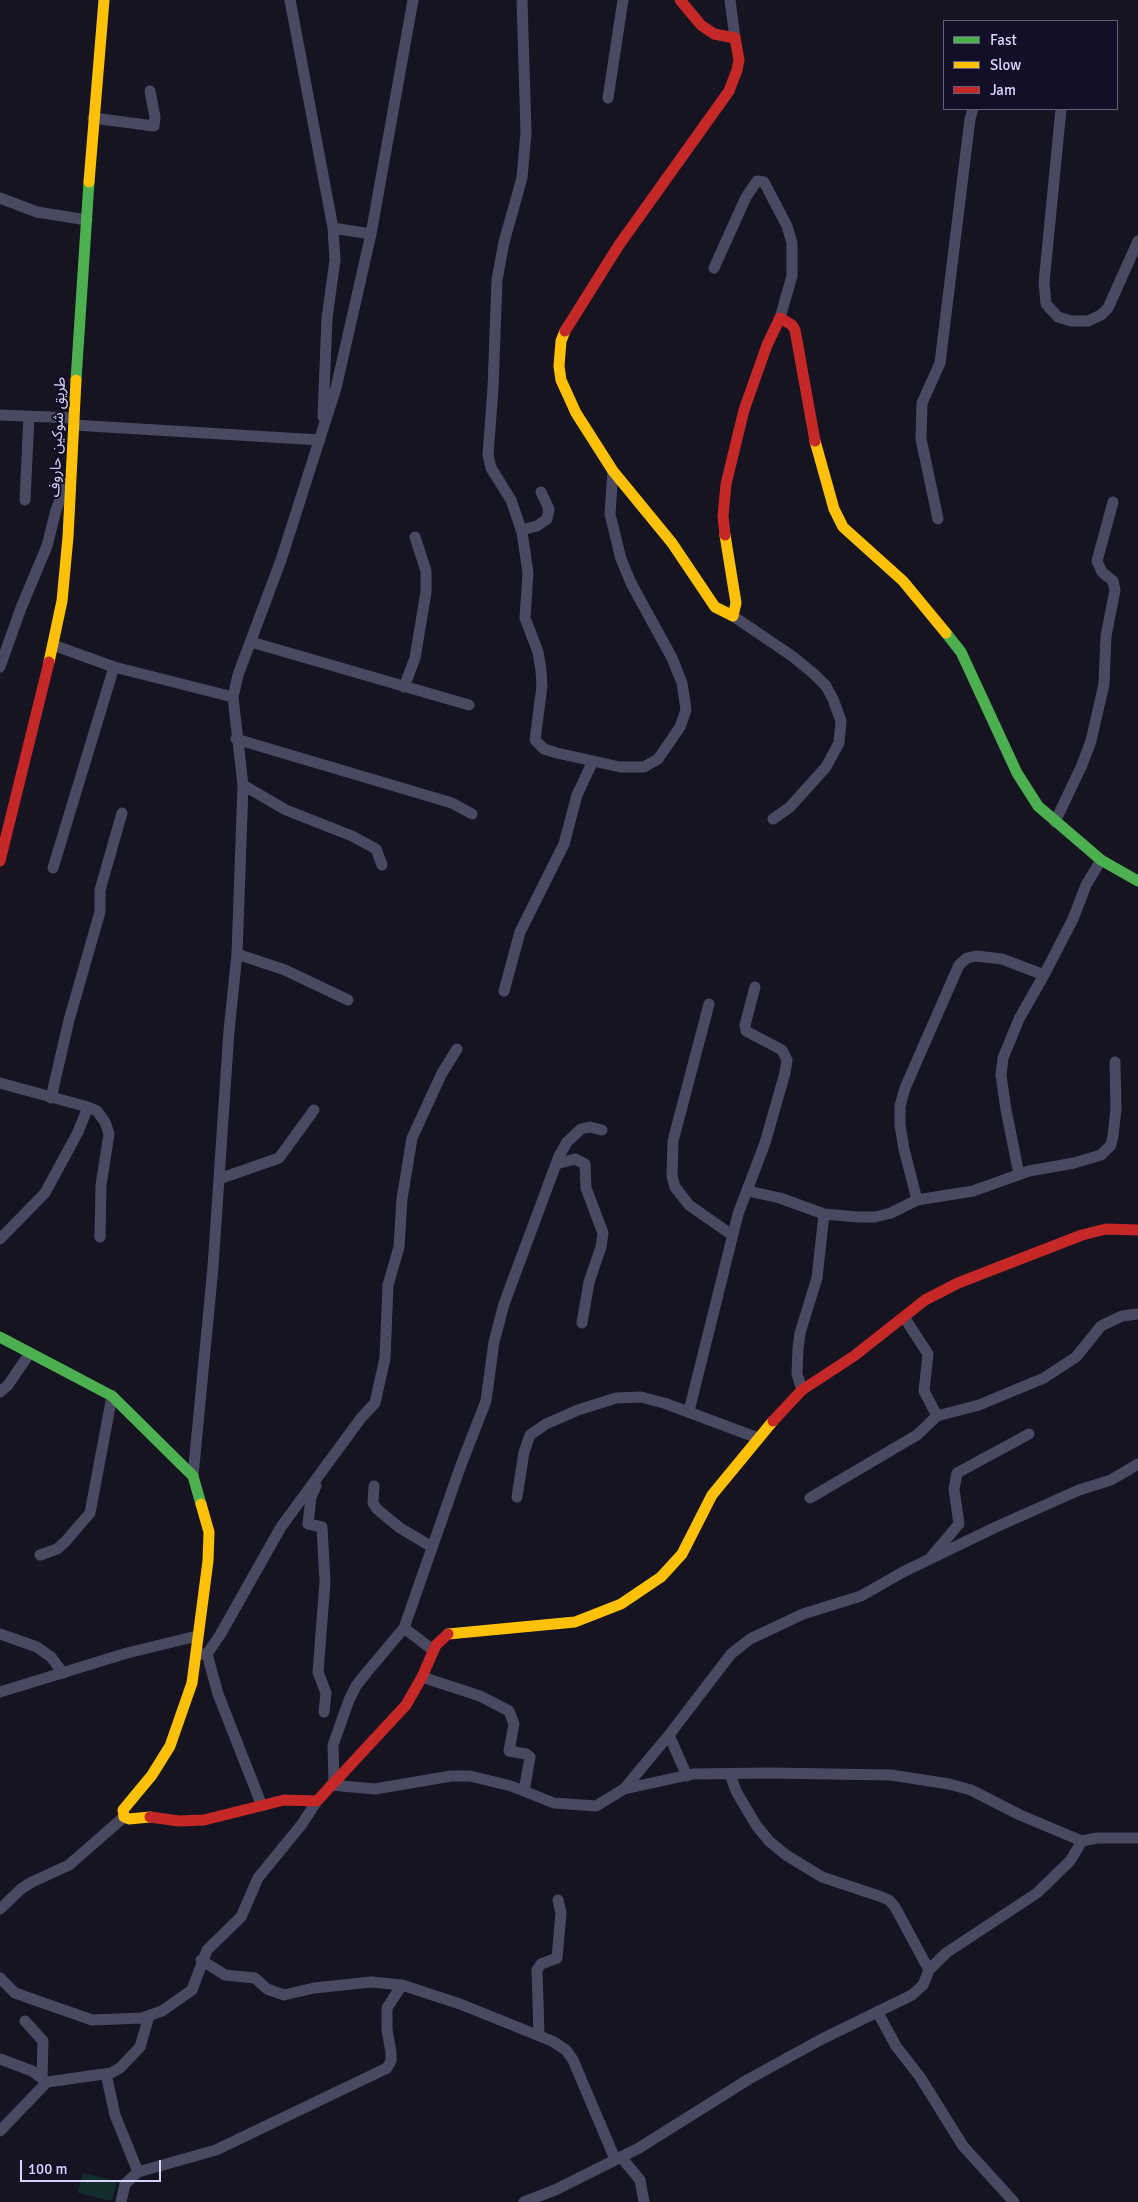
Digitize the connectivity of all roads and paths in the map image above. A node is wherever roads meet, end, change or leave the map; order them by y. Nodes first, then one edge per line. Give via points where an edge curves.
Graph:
1 (290, 0) edge
2 (412, 0) edge
3 (522, 0) edge
4 (624, 0) edge
5 (680, 0) edge
6 (730, 0) edge
7 (105, 3) edge
8 (735, 38) junction
9 (150, 91) dead end
10 (608, 98) dead end
11 (973, 110) edge
12 (1062, 110) edge
13 (93, 118) junction
14 (0, 198) edge
15 (87, 220) junction
16 (333, 228) junction
17 (371, 234) junction
18 (1138, 241) edge
19 (714, 268) dead end
20 (780, 318) junction
21 (0, 415) edge
22 (29, 416) junction
23 (74, 422) junction
24 (322, 434) junction
25 (613, 471) junction
26 (71, 472) junction
27 (542, 492) dead end
28 (25, 500) dead end
29 (1113, 502) dead end
30 (938, 519) dead end
31 (521, 530) junction
32 (415, 537) dead end
33 (733, 616) junction
34 (251, 642) junction
35 (54, 645) junction
36 (0, 666) edge
37 (114, 667) junction
38 (404, 687) junction
39 (233, 697) junction
40 (469, 705) dead end
41 (236, 739) junction
42 (593, 761) junction
43 (243, 785) junction
44 (6, 806) edge
45 (122, 813) dead end
46 (472, 814) dead end
47 (772, 819) dead end
48 (1055, 822) junction
49 (1101, 860) junction
50 (0, 862) edge
51 (382, 866) dead end
52 (53, 868) dead end
53 (1138, 880) edge
54 (237, 954) junction
55 (1044, 975) junction
56 (755, 987) dead end
57 (504, 991) dead end
58 (348, 1000) dead end
59 (710, 1004) dead end
60 (457, 1049) dead end
61 (1115, 1062) dead end
62 (0, 1083) edge
63 (51, 1098) junction
64 (88, 1107) junction
65 (314, 1110) dead end
66 (602, 1130) dead end
67 (556, 1164) junction
68 (1019, 1174) junction
69 (219, 1179) junction
70 (748, 1190) junction
71 (917, 1200) junction
72 (824, 1214) junction
73 (1138, 1230) edge
74 (732, 1235) junction
75 (100, 1237) dead end
76 (0, 1239) edge
77 (1138, 1314) edge
78 (904, 1317) junction
79 (582, 1323) dead end
80 (0, 1337) edge
81 (30, 1354) junction
82 (802, 1390) junction
83 (0, 1392) edge
84 (112, 1396) junction
85 (689, 1411) junction
86 (937, 1416) junction
87 (1029, 1434) dead end
88 (758, 1438) junction
89 (1138, 1464) edge
90 (320, 1474) junction
91 (193, 1476) junction
92 (374, 1486) dead end
93 (517, 1497) dead end
94 (810, 1498) dead end
95 (432, 1547) junction
96 (40, 1555) dead end
97 (929, 1561) junction
98 (404, 1628) junction
99 (0, 1634) edge
100 (197, 1636) junction
101 (433, 1650) junction
102 (201, 1654) junction
103 (63, 1673) junction
104 (422, 1677) junction
105 (0, 1692) edge
106 (324, 1712) dead end
107 (669, 1735) junction
108 (730, 1774) junction
109 (687, 1776) junction
110 (333, 1783) junction
111 (624, 1789) junction
112 (524, 1791) junction
113 (317, 1801) junction
114 (262, 1806) junction
115 (124, 1817) junction
116 (1138, 1838) edge
117 (1082, 1841) junction
118 (558, 1900) dead end
119 (0, 1909) edge
120 (201, 1960) junction
121 (929, 1970) junction
122 (0, 1978) edge
123 (402, 1985) junction
124 (878, 2013) junction
125 (149, 2016) junction
126 (25, 2021) dead end
127 (538, 2035) junction
128 (0, 2060) edge
129 (106, 2074) junction
130 (45, 2080) junction
131 (0, 2131) edge
132 (618, 2158) junction
133 (138, 2172) junction
134 (121, 2202) edge
135 (524, 2202) edge
136 (644, 2202) edge
137 (1014, 2202) edge

1 - 16 street
2 - 17 street
3 - 31 street via 526,132 522,178 497,280 493,388 487,446 491,468 511,500
4 - 10 street
5 - 8 street via 701,25 714,34
6 - 8 street
7 - 13 street, طريق شوكين حاروف
8 - 25 street via 738,60 729,91 610,259 568,324 562,341 559,354 561,380 576,413
9 - 13 street via 154,126
11 - 30 street via 940,363 922,403 921,439
12 - 18 street via 1044,283 1046,304 1058,317 1071,322 1088,321 1101,315 1108,308
13 - 15 street, طريق شوكين حاروف
14 - 15 street via 37,212
15 - 23 street, طريق شوكين حاروف
16 - 17 street
16 - 24 street via 335,260 327,318
17 - 24 street via 343,359
19 - 20 street via 746,197 757,181 764,182 787,226 792,243 792,276
20 - 33 street via 744,410 724,499 727,556 736,603
20 - 48 street via 795,330 809,416 838,518 852,537 903,581 961,652 1017,773 1038,806
21 - 22 street
22 - 23 street
22 - 28 street
23 - 24 street
23 - 26 street, طريق شوكين حاروف
24 - 34 street
25 - 33 street via 672,543 715,607
25 - 42 street via 610,514 621,559 672,658 682,683 686,710 680,727 652,764 620,767
26 - 35 street, طريق شوكين حاروف via 63,592
26 - 36 street via 56,510 47,546
27 - 31 street via 548,509 547,519 537,526
29 - 48 street via 1097,561 1102,572 1113,582 1115,590 1106,636 1104,684 1091,741
31 - 42 street via 528,573 525,618 541,670 535,740 544,749
32 - 38 street via 426,571 426,592 415,658
33 - 47 street via 774,642 814,674 826,686 838,710 840,733 834,754 790,807
34 - 38 street
34 - 39 street
35 - 37 street
35 - 44 street, طريق شوكين حاروف
37 - 39 street
37 - 52 street
38 - 40 street
39 - 41 street
41 - 43 street
41 - 46 street via 452,803
42 - 57 street via 577,795 564,844 520,932
43 - 51 street via 286,810 376,849
43 - 54 street
44 - 50 street, طريق شوكين حاروف
45 - 63 street via 100,890 100,912 68,1020
48 - 49 street
49 - 53 street
49 - 55 street
54 - 58 street via 286,970
54 - 69 street
55 - 68 street via 1019,1019 1003,1058 1004,1101
55 - 71 street via 989,956 967,958 959,965 904,1088 900,1106 904,1150
56 - 70 street via 746,1031 782,1050 786,1060 765,1143
59 - 74 street via 674,1141 672,1176 675,1186 689,1204
60 - 90 street via 442,1073 412,1138 402,1199 399,1247 388,1285 385,1358 375,1403
61 - 68 street via 1116,1109 1113,1136 1107,1151 1074,1163
62 - 63 street
63 - 64 street
64 - 75 street via 97,1111 109,1134 101,1184
64 - 76 street via 45,1194
65 - 69 street via 279,1158
66 - 67 street via 590,1127 574,1134
67 - 79 street via 575,1159 585,1164 586,1188 603,1233
67 - 95 street via 498,1322 486,1401
68 - 71 street via 973,1191
69 - 91 street
70 - 72 street
70 - 74 street
71 - 72 street via 875,1217
72 - 82 street via 817,1278 800,1332 797,1374
73 - 78 street via 1106,1229 1082,1235 958,1283 925,1300
74 - 85 street
77 - 86 street via 1122,1316 1101,1326 1076,1357 1044,1378 979,1405
78 - 82 street via 854,1356
78 - 86 street via 928,1354 924,1391
80 - 81 street
81 - 83 street
81 - 84 street
82 - 88 street
84 - 91 street
84 - 96 street via 90,1513 65,1542
85 - 88 street
85 - 93 street via 627,1396 578,1410 546,1424 530,1435 526,1442
86 - 94 street via 917,1435
87 - 97 street via 957,1473 954,1489 959,1524
88 - 101 street via 712,1495 682,1554 661,1577 621,1604 575,1622 455,1631 442,1638
89 - 97 street via 1111,1480 1079,1490
90 - 102 street via 272,1541 220,1635
90 - 106 street via 311,1497 308,1524 322,1527 325,1582 318,1672 326,1693
91 - 100 street via 209,1532
92 - 95 street via 373,1502 378,1508 400,1528
95 - 98 street
97 - 107 street via 861,1596 803,1614 750,1639 731,1654
98 - 101 street
98 - 110 street via 367,1672 349,1700 334,1745
99 - 103 street via 37,1647 51,1657
100 - 102 street
100 - 103 street
101 - 104 street
102 - 114 street
102 - 115 street via 170,1746 152,1775 123,1810
103 - 105 street
104 - 110 street via 406,1705
104 - 112 street via 480,1696 509,1712 514,1724 509,1751 530,1757
107 - 109 street
107 - 111 street
108 - 109 street
108 - 117 street via 891,1775 949,1784 986,1796 1020,1815
108 - 121 street via 756,1825 786,1855 822,1877 889,1900
109 - 111 street
110 - 112 street via 376,1789 470,1776
110 - 113 street
111 - 112 street via 596,1806 554,1803
113 - 114 street via 284,1800
113 - 120 street via 258,1878 241,1917
114 - 115 street via 204,1820
115 - 119 street via 69,1865 20,1889
116 - 117 street
117 - 121 street via 1070,1861 1037,1893 946,1953
118 - 127 street via 561,1913 557,1958 541,1964 537,1970
120 - 123 street via 225,1975 255,1978 267,1989 284,1995 371,1982
120 - 125 street via 192,1990 174,2004
121 - 124 street via 923,1985 912,1995
122 - 125 street via 15,1993 92,2020
123 - 127 street
123 - 133 street via 387,2008 386,2030 391,2052 387,2068 216,2150
124 - 132 street via 822,2038
124 - 137 street via 896,2046 920,2077 963,2146
125 - 129 street via 140,2047 120,2068
126 - 130 street via 43,2042
127 - 132 street via 570,2054
128 - 130 street via 32,2071
129 - 130 street
129 - 133 street via 115,2115
130 - 131 street
132 - 135 street
132 - 136 street via 640,2180
133 - 134 street via 125,2184

